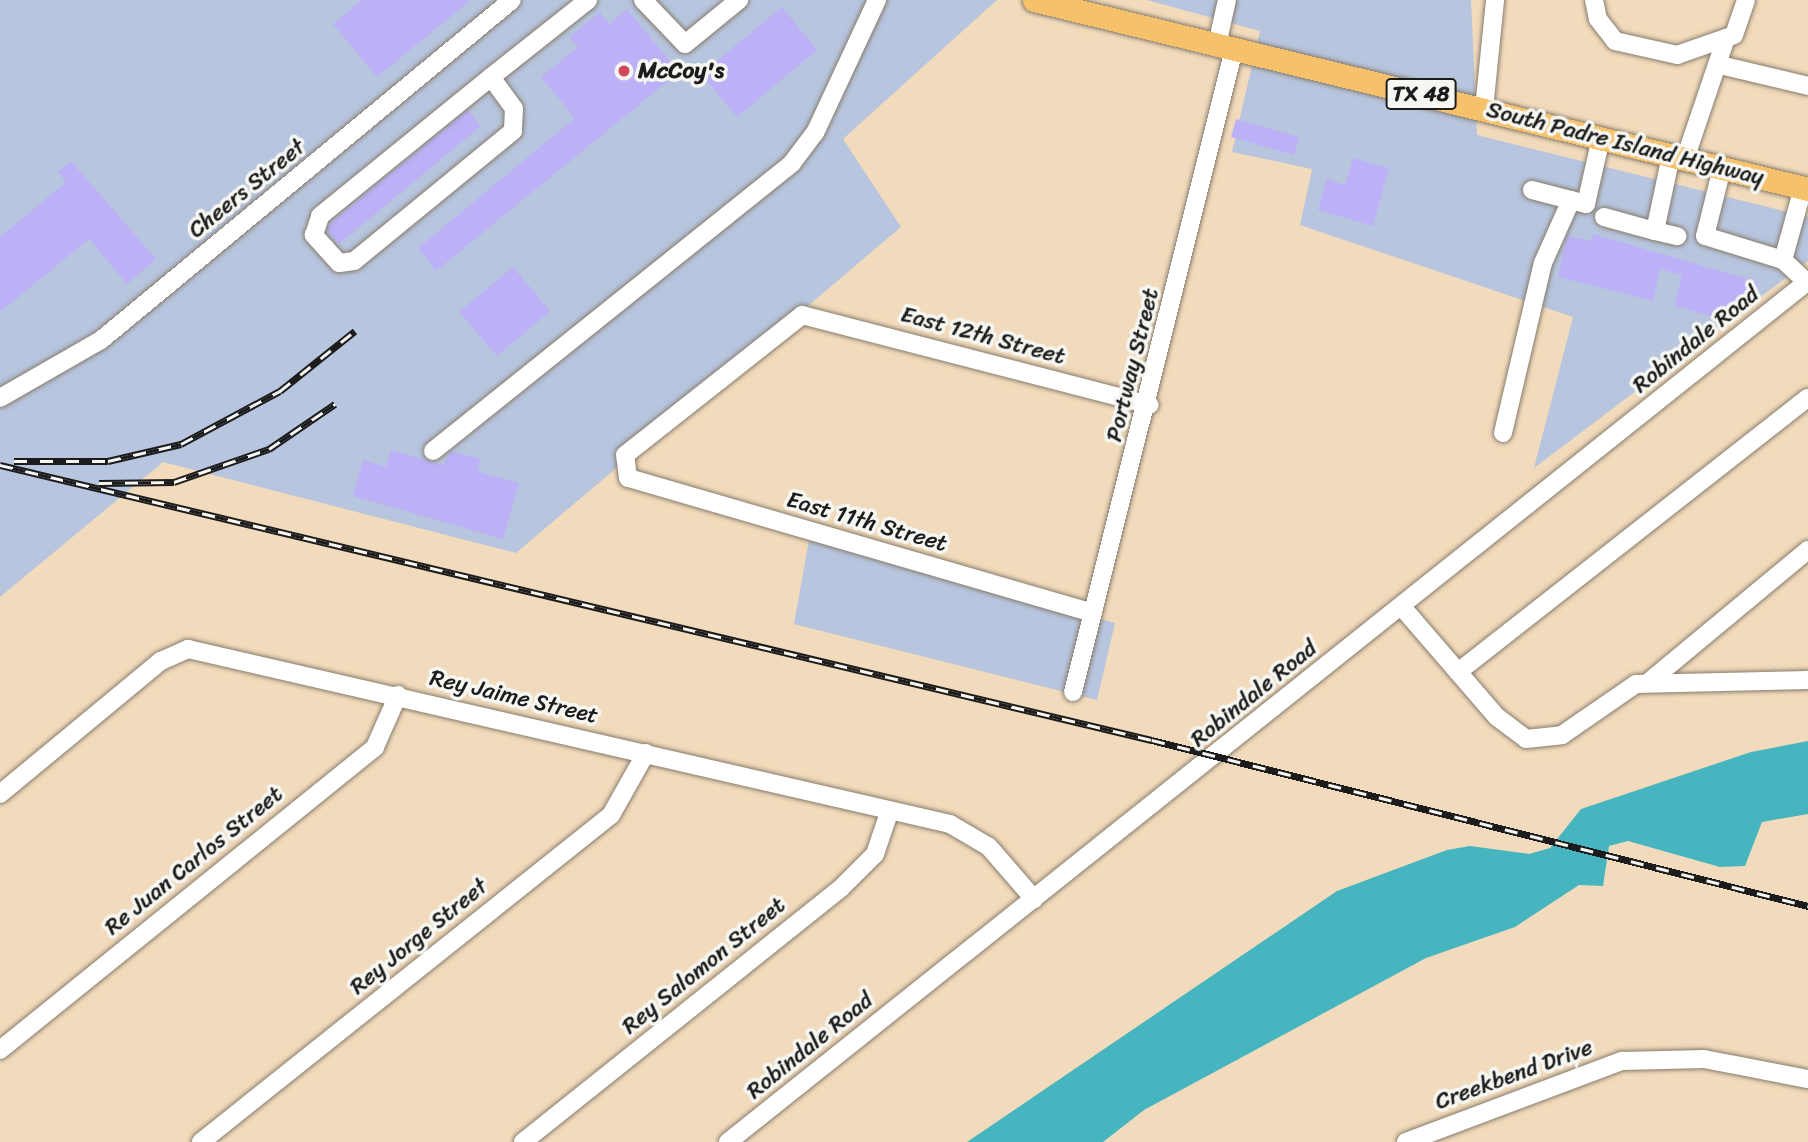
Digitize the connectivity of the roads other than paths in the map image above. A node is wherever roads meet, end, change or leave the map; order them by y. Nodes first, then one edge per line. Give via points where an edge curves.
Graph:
1 (512, 0) edge
2 (588, 0) edge
3 (643, 0) edge
4 (739, 0) edge
5 (877, 0) edge
6 (1034, 0) edge
7 (1227, 0) edge
8 (1495, 0) edge
9 (1594, 0) edge
10 (1746, 0) edge
11 (1725, 41) junction
12 (1226, 47) junction
13 (1720, 65) junction
14 (491, 77) junction
15 (1808, 86) edge
16 (1484, 109) junction
17 (1601, 138) junction
18 (1678, 157) junction
19 (1723, 168) junction
20 (1806, 189) edge
21 (1532, 190) dead end
22 (1571, 200) junction
23 (1604, 217) dead end
24 (1655, 231) junction
25 (1677, 236) dead end
26 (1783, 260) junction
27 (1807, 282) edge
28 (0, 398) edge
29 (1808, 398) edge
30 (1150, 405) junction
31 (1503, 433) dead end
32 (433, 451) dead end
33 (628, 478) joint
34 (1808, 550) edge
35 (1402, 607) junction
36 (1093, 613) junction
37 (1458, 672) junction
38 (1808, 680) edge
39 (1650, 681) junction
40 (1073, 692) dead end
41 (398, 695) junction
42 (646, 753) junction
43 (0, 794) edge
44 (890, 810) junction
45 (1034, 899) junction
46 (0, 1050) edge
47 (1808, 1079) edge
48 (201, 1142) edge
49 (523, 1142) edge
50 (728, 1142) edge
51 (1406, 1142) edge

1 - 28 street, Cheers Street via 101,340
2 - 14 street
3 - 4 street via 685,44
5 - 32 street via 821,122 792,163
6 - 12 main road, South Padre Island Highway / TX 48
7 - 12 street, Portway Street
8 - 16 street
9 - 11 street via 1606,34 1625,44 1678,55
10 - 11 street via 1741,26
11 - 13 street
12 - 16 main road, South Padre Island Highway / TX 48
12 - 30 street, Portway Street
13 - 15 street
13 - 18 street
14 - 14 street via 320,216 314,235 339,263 354,261 513,131 514,110
16 - 17 main road, South Padre Island Highway / TX 48
17 - 18 main road, South Padre Island Highway / TX 48
17 - 22 street via 1586,204
18 - 19 main road, South Padre Island Highway / TX 48
18 - 24 street
19 - 20 main road, South Padre Island Highway / TX 48
19 - 26 street via 1705,236
20 - 26 street
21 - 22 street
22 - 31 street via 1543,263
23 - 24 street
24 - 25 street
26 - 27 street
27 - 35 street, Robindale Road
29 - 37 street
30 - 33 street, East 12th Street via 802,315 625,455
30 - 36 street, Portway Street
33 - 36 street, East 11th Street
34 - 39 street
35 - 37 street
35 - 45 street, Robindale Road
36 - 40 street, Portway Street
37 - 39 street via 1526,739 1562,735
38 - 39 street
41 - 42 street, Rey Jaime Street
41 - 43 street, Rey Jaime Street via 188,649 161,661
41 - 46 street, Re Juan Carlos Street via 375,747
42 - 44 street, Rey Jaime Street
42 - 48 street, Rey Jorge Street via 611,815
44 - 45 street, Rey Jaime Street via 950,824 989,847
44 - 49 street, Rey Salomon Street via 875,854 841,888
45 - 50 street, Robindale Road
47 - 51 street, Creekbend Drive via 1704,1059 1622,1061

